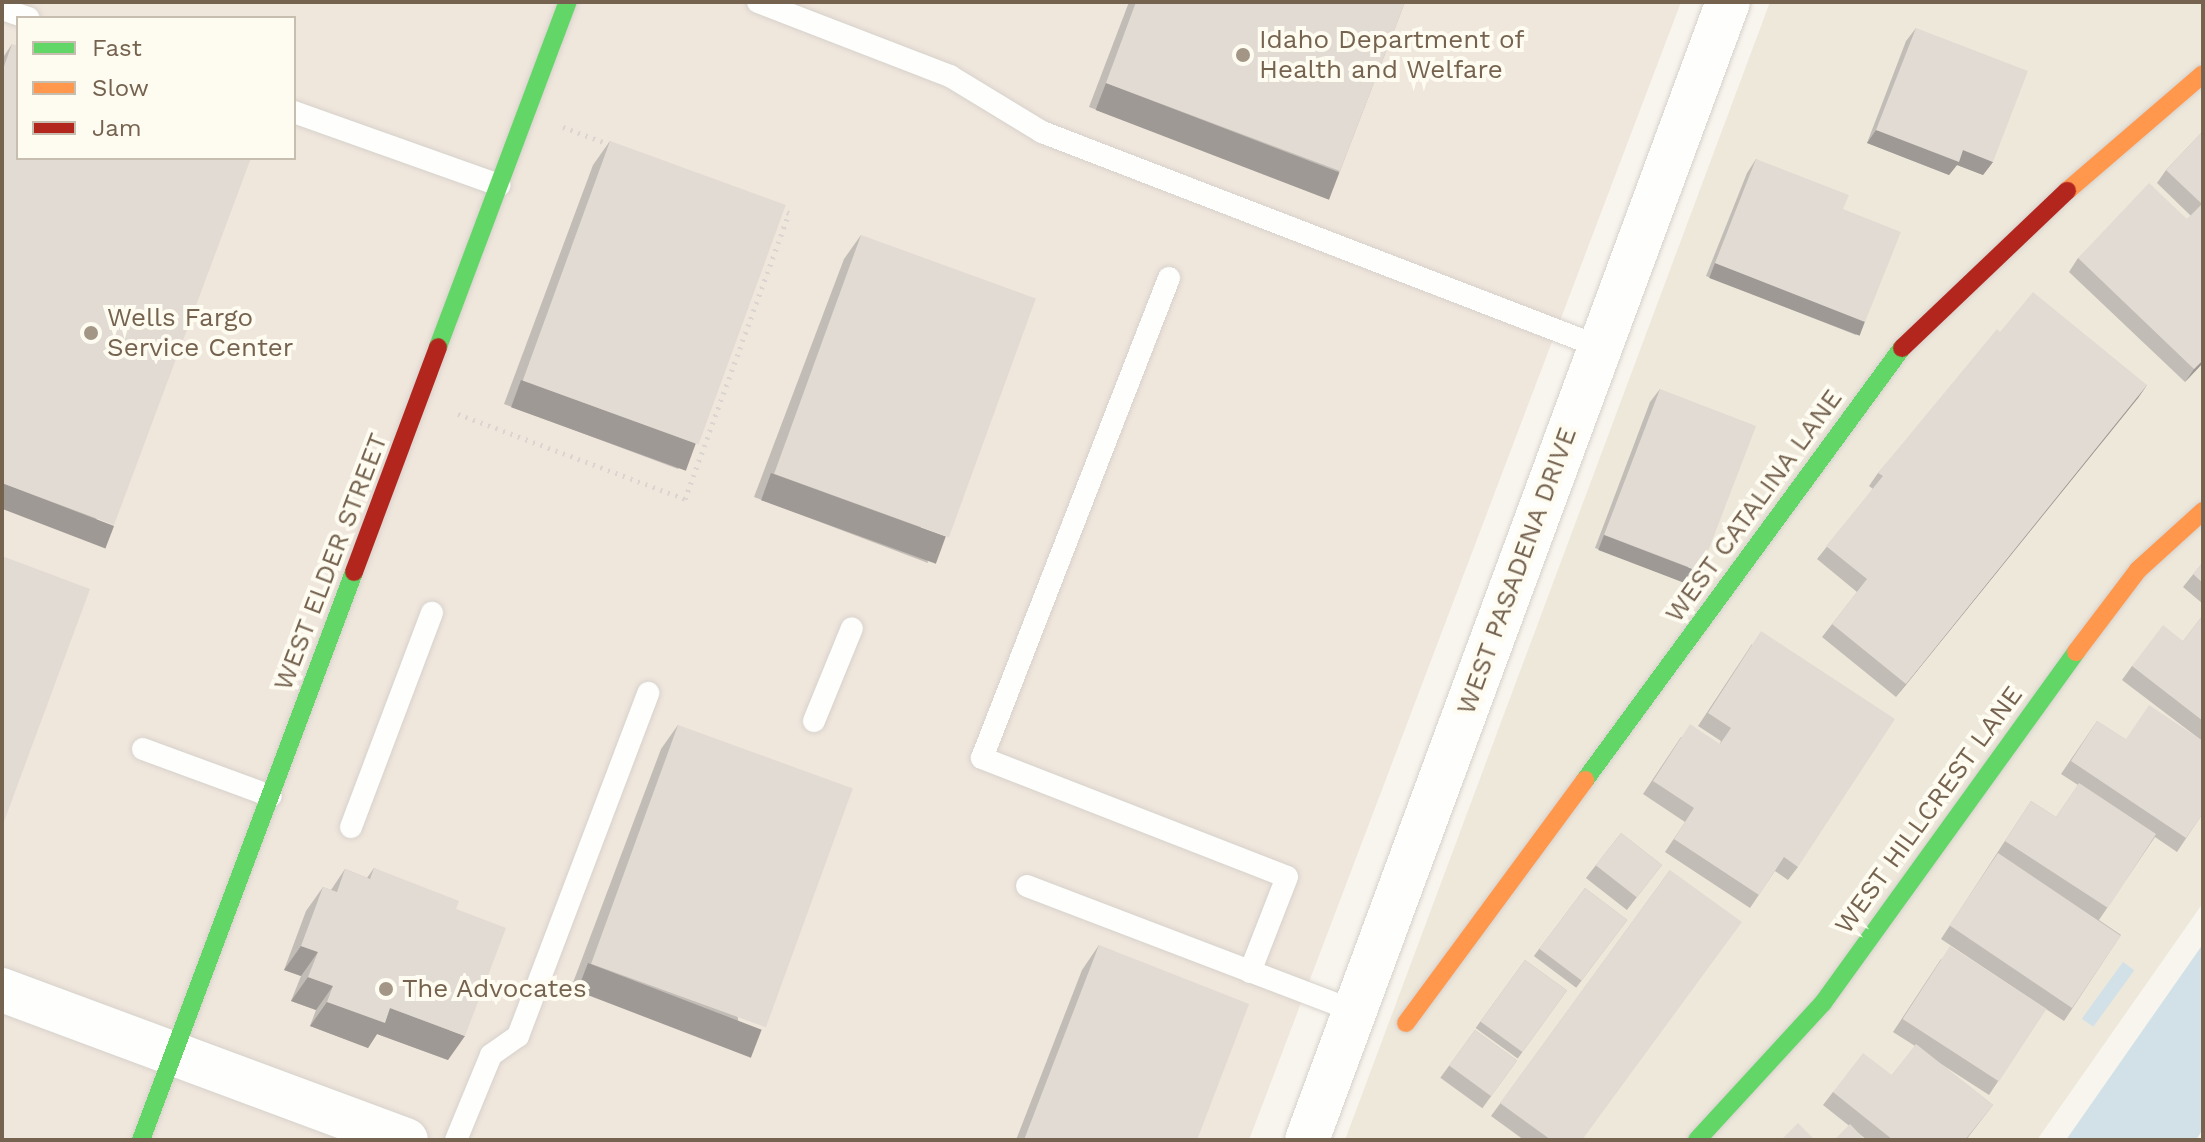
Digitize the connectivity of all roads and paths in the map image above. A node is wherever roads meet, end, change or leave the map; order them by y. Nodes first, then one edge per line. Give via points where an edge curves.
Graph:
1 (568, 2) edge
2 (758, 2) edge
3 (1728, 2) edge
4 (2, 9) edge
5 (22, 16) edge
6 (2203, 74) edge
7 (296, 113) edge
8 (558, 125) dead end
9 (616, 147) edge
10 (499, 185) junction
11 (775, 207) edge
12 (1169, 278) dead end
13 (1600, 347) junction
14 (451, 411) dead end
15 (2203, 511) edge
16 (432, 613) dead end
17 (852, 628) dead end
18 (648, 693) dead end
19 (814, 721) dead end
20 (143, 749) dead end
21 (271, 796) junction
22 (351, 827) dead end
23 (1027, 886) dead end
24 (1250, 972) junction
25 (2, 990) edge
26 (1355, 1011) junction
27 (1406, 1023) dead end
28 (174, 1055) junction
29 (141, 1140) edge
30 (406, 1140) edge
31 (456, 1140) edge
32 (1307, 1140) edge
33 (1697, 1140) edge

1 - 10 street, WEST ELDER STREET
2 - 13 lane via 950,76 1042,132
3 - 13 street, WEST PASADENA DRIVE
4 - 5 lane
6 - 27 street, WEST CATALINA LANE via 2088,171 1905,345
7 - 10 lane
8 - 9 path
10 - 21 street, WEST ELDER STREET
11 - 14 path via 789,213 685,499
12 - 24 lane via 982,758 1287,877
13 - 26 street, WEST PASADENA DRIVE
15 - 33 street, WEST HILLCREST LANE via 2138,570 1823,1003
16 - 22 lane
17 - 19 lane
18 - 31 lane via 518,1036 491,1055
20 - 21 lane
21 - 28 street, WEST ELDER STREET
23 - 24 lane
24 - 26 lane
25 - 28 street
26 - 32 street, WEST PASADENA DRIVE
28 - 29 street, WEST ELDER STREET
28 - 30 street

